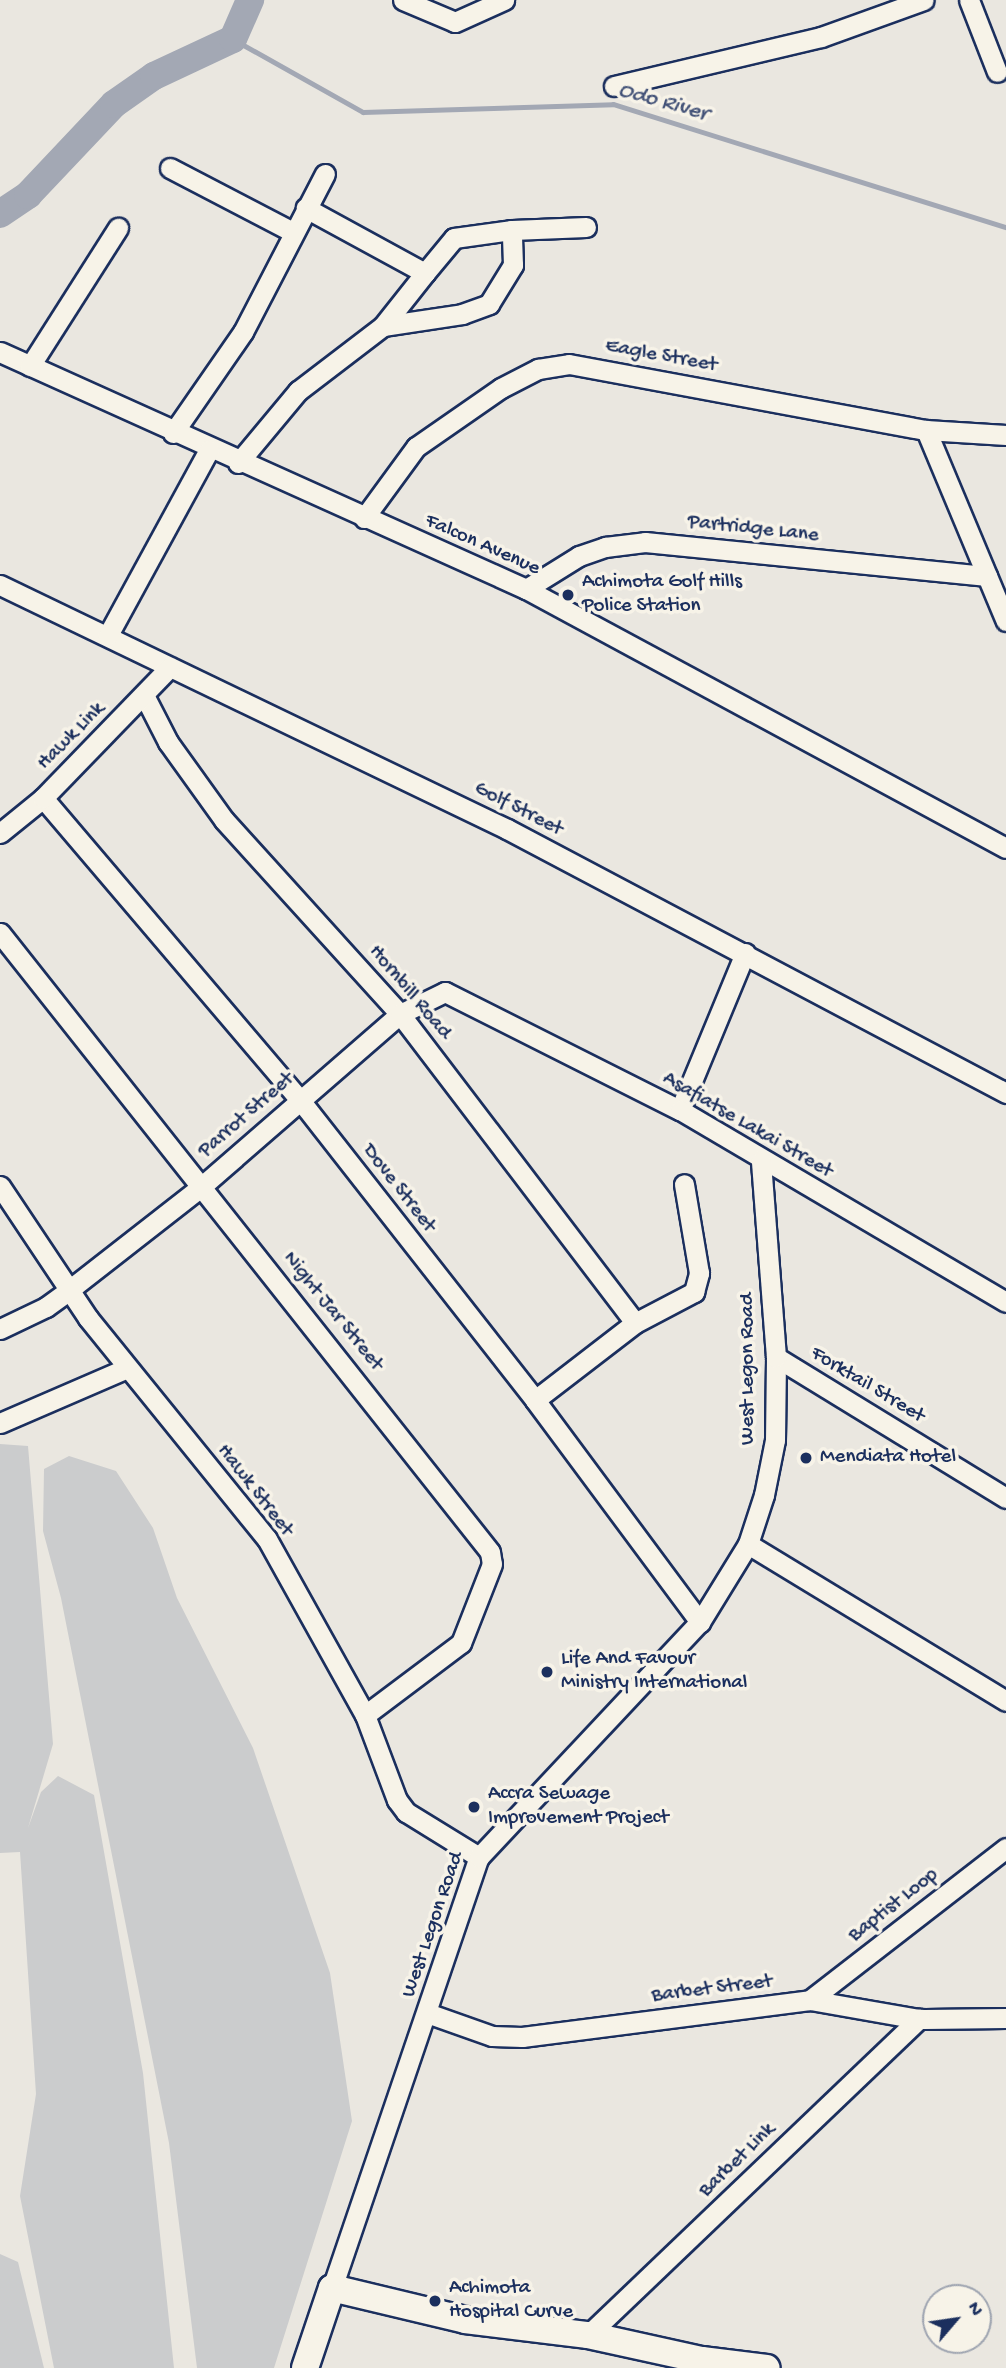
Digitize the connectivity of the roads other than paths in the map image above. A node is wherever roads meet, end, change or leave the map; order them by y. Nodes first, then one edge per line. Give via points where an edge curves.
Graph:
1 (403, 0) edge
2 (504, 0) edge
3 (924, 0) edge
4 (969, 0) edge
5 (997, 72) dead end
6 (614, 86) dead end
7 (170, 168) dead end
8 (325, 174) dead end
9 (306, 208) junction
10 (586, 227) dead end
11 (118, 228) dead end
12 (512, 230) junction
13 (293, 232) junction
14 (425, 273) junction
15 (383, 326) junction
16 (0, 352) edge
17 (30, 366) junction
18 (926, 430) junction
19 (173, 433) junction
20 (1006, 435) edge
21 (209, 450) junction
22 (238, 463) junction
23 (364, 518) junction
24 (987, 576) junction
25 (0, 585) edge
26 (526, 589) junction
27 (1006, 621) edge
28 (108, 635) junction
29 (170, 667) junction
30 (145, 697) junction
31 (43, 798) junction
32 (0, 833) edge
33 (1006, 848) edge
34 (0, 933) edge
35 (745, 953) junction
36 (459, 997) joint
37 (400, 1014) junction
38 (1006, 1093) edge
39 (300, 1100) junction
40 (680, 1110) junction
41 (761, 1161) junction
42 (684, 1184) dead end
43 (0, 1186) edge
44 (202, 1186) junction
45 (69, 1290) junction
46 (1006, 1302) edge
47 (635, 1323) junction
48 (0, 1329) edge
49 (776, 1357) junction
50 (127, 1368) junction
51 (535, 1400) junction
52 (0, 1423) edge
53 (1006, 1498) edge
54 (748, 1544) junction
55 (700, 1622) junction
56 (1006, 1701) edge
57 (365, 1715) junction
58 (1006, 1849) edge
59 (479, 1857) junction
60 (810, 2000) junction
61 (427, 2013) junction
62 (1006, 2018) edge
63 (919, 2019) junction
64 (332, 2288) junction
65 (588, 2335) junction
66 (305, 2368) edge
67 (767, 2368) edge

1 - 2 street via 455,22
3 - 6 street via 821,37
4 - 5 street
7 - 13 street
8 - 9 street
9 - 13 street
9 - 14 street
10 - 12 street
11 - 17 street
12 - 14 street via 454,237
12 - 15 street via 513,265 489,304 462,314
13 - 19 street via 243,332
14 - 15 street
15 - 22 street via 298,391
16 - 17 street, Falcon Avenue
17 - 19 street, Falcon Avenue
18 - 20 street, Eagle Street
18 - 23 street, Eagle Street via 569,364 538,369 501,388 416,447
18 - 24 street
19 - 21 street, Falcon Avenue
21 - 22 street, Falcon Avenue
21 - 28 street
22 - 23 street, Falcon Avenue
23 - 26 street, Falcon Avenue
24 - 26 street, Partridge Lane via 645,542 579,556
24 - 27 street
25 - 28 street, Golf Street
26 - 33 street, Falcon Avenue
28 - 29 street, Golf Street
29 - 30 street, Hawk Link
29 - 35 street, Golf Street via 507,829
30 - 31 street, Hawk Link
30 - 37 street, Hornbill Road via 168,742 224,820
31 - 32 street, Hawk Link
31 - 39 street, Dove Street
34 - 44 street, Night Jar Street
35 - 38 street, Golf Street
35 - 40 street
36 - 37 street, Parrot Street via 435,993
36 - 40 street, Asafiatse Lakai Street
37 - 39 street, Parrot Street
37 - 47 street, Hornbill Road
39 - 44 street, Parrot Street
39 - 51 street, Dove Street
40 - 41 street, Asafiatse Lakai Street
41 - 46 street, Asafiatse Lakai Street
41 - 49 street, West Legon Road
42 - 47 street via 700,1283 694,1292
43 - 45 street, Hawk Street
44 - 45 street, Parrot Street
44 - 57 street, Night Jar Street via 490,1552 492,1564 461,1643 447,1658
45 - 48 street, Parrot Street
45 - 50 street, Hawk Street
47 - 51 street
49 - 53 street, Forktail Street
49 - 54 street, West Legon Road via 775,1440
50 - 52 street
50 - 57 street, Hawk Street via 267,1539
51 - 55 street, Dove Street
54 - 55 street, West Legon Road
54 - 56 street
55 - 59 street, West Legon Road
57 - 59 street, Hawk Street via 397,1800 406,1812
58 - 60 street, Baptist Loop
59 - 61 street, West Legon Road
60 - 61 street, Barbet Street via 522,2037 492,2036
60 - 63 street, Barbet Street
61 - 64 street, West Legon Road
62 - 63 street, Barbet Street
63 - 65 street, Barbet Link
64 - 65 main road via 465,2320
64 - 66 main road
65 - 67 main road via 702,2360

